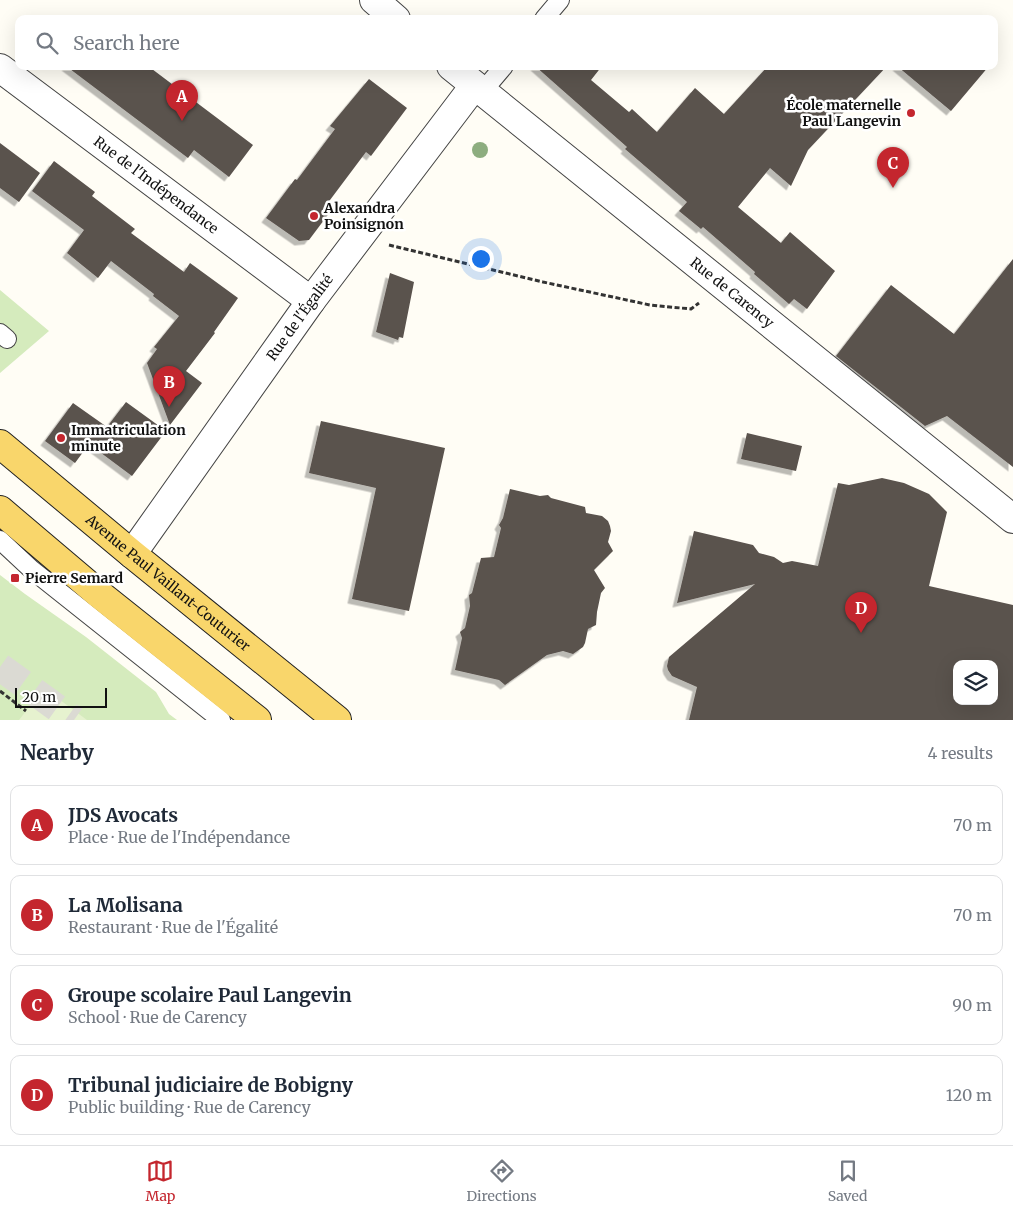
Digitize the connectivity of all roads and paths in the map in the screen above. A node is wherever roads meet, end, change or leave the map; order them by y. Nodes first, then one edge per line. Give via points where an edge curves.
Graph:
1 (374, 0) edge
2 (560, 0) edge
3 (391, 15) edge
4 (547, 15) edge
5 (0, 68) edge
6 (457, 70) edge
7 (499, 70) edge
8 (478, 89) junction
9 (360, 237) junction
10 (724, 287) junction
11 (311, 301) junction
12 (0, 444) edge
13 (0, 510) edge
14 (1013, 519) edge
15 (0, 540) edge
16 (132, 554) junction
17 (0, 691) edge
18 (26, 711) dead end
19 (221, 720) edge
20 (257, 720) edge
21 (337, 720) edge

1 - 3 street
2 - 4 lane
5 - 11 street, Rue de l'Indépendance
6 - 8 street, Rue de Carency
7 - 8 lane
8 - 9 street, Rue de l'Égalité
8 - 10 street, Rue de Carency
9 - 10 path via 650,305 691,309
9 - 11 street, Rue de l'Égalité
10 - 14 street, Rue de Carency
11 - 16 street, Rue de l'Égalité
12 - 16 main road, Avenue Paul Vaillant-Couturier
13 - 20 main road
15 - 19 lane via 31,569
16 - 21 main road, Avenue Paul Vaillant-Couturier
17 - 18 path

